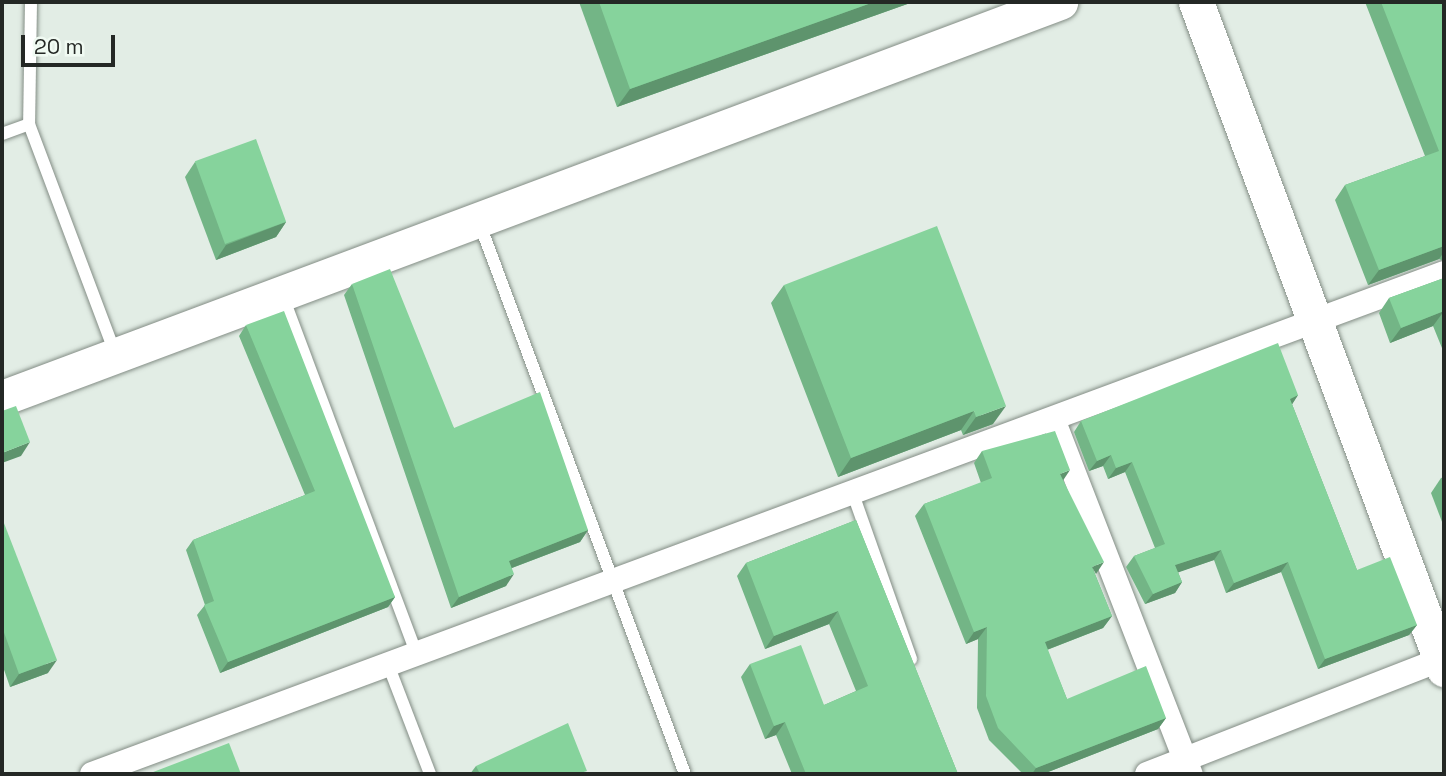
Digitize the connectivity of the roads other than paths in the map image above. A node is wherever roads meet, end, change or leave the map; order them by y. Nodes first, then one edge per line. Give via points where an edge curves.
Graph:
1 (31, 2) edge
2 (1060, 2) edge
3 (1196, 2) edge
4 (29, 124) junction
5 (2, 134) edge
6 (478, 218) junction
7 (1444, 273) edge
8 (282, 293) junction
9 (1315, 320) junction
10 (116, 355) junction
11 (2, 398) edge
12 (1053, 419) junction
13 (853, 494) junction
14 (612, 581) junction
15 (417, 656) junction
16 (1443, 662) edge
17 (389, 667) junction
18 (916, 672) edge
19 (1188, 767) edge
20 (92, 774) edge
21 (430, 774) edge
22 (685, 774) edge
23 (1147, 774) edge

1 - 4 lane
2 - 6 street
3 - 9 street
4 - 5 lane
4 - 10 lane
6 - 8 street
6 - 14 lane
7 - 9 street
8 - 10 street
8 - 15 lane
9 - 12 street
9 - 16 street
10 - 11 street
12 - 13 street
12 - 19 street
13 - 14 street
13 - 18 lane
14 - 15 street
14 - 22 lane
15 - 17 street
16 - 19 street
17 - 20 street
17 - 21 lane
19 - 23 street

